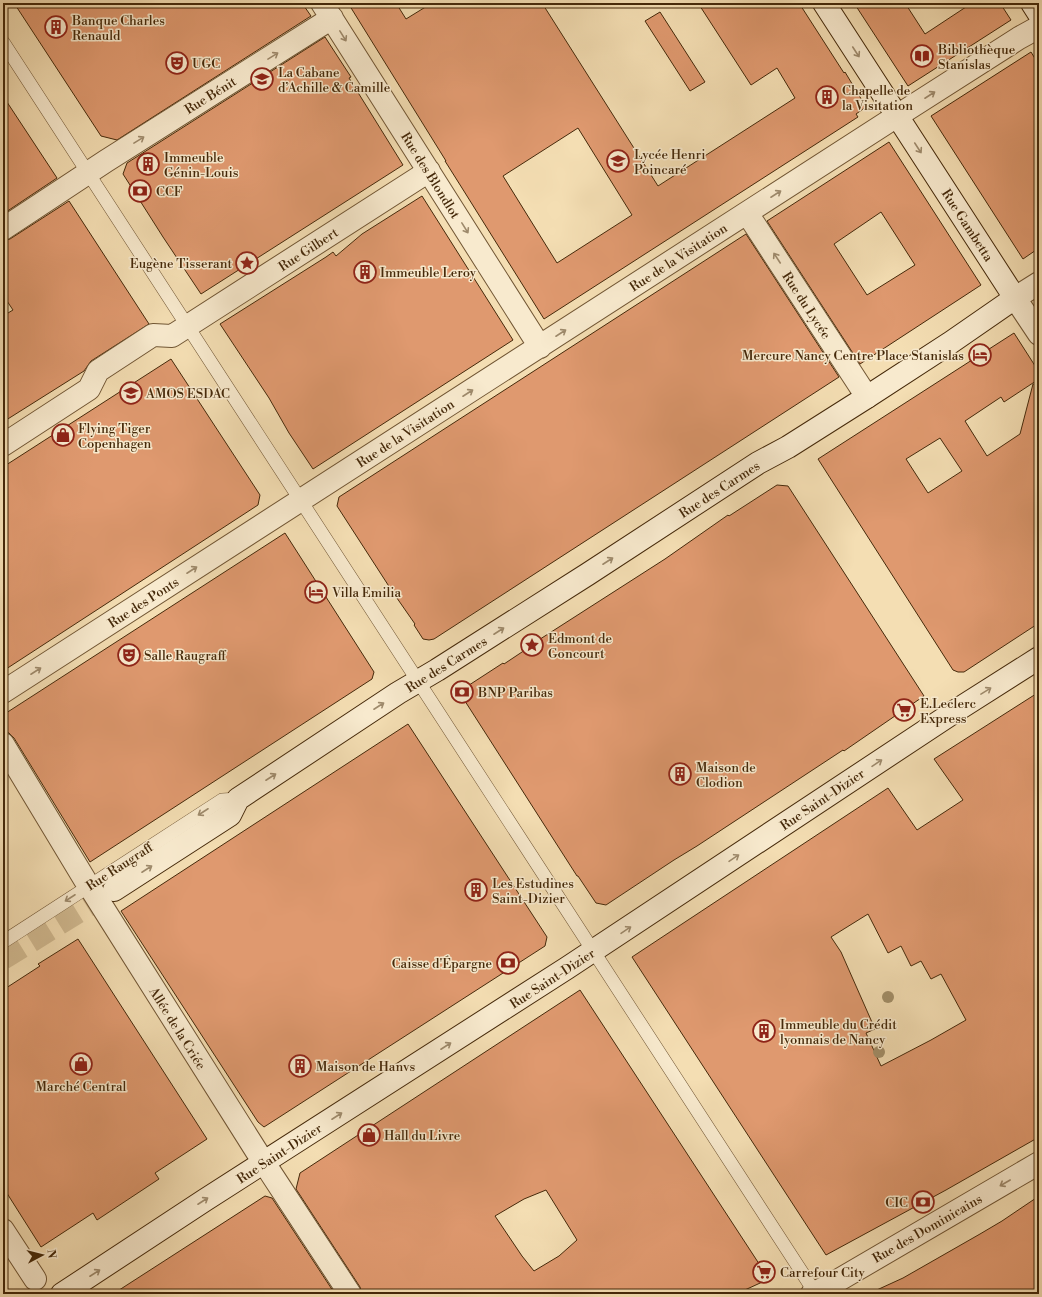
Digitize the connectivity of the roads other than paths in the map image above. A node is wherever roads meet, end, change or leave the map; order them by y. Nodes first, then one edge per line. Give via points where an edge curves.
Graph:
1 (824, 3) edge
2 (1032, 3) edge
3 (327, 10) edge
4 (1039, 14) edge
5 (1039, 26) edge
6 (3, 42) edge
7 (897, 116) junction
8 (429, 171) junction
9 (80, 178) junction
10 (747, 213) junction
11 (3, 229) edge
12 (1039, 284) edge
13 (1015, 298) junction
14 (187, 326) junction
15 (1039, 334) edge
16 (540, 347) junction
17 (867, 396) junction
18 (3, 445) edge
19 (301, 500) junction
20 (1039, 658) edge
21 (418, 682) junction
22 (3, 692) edge
23 (398, 693) joint
24 (3, 744) edge
25 (238, 798) junction
26 (114, 890) tunnel mouth
27 (3, 942) edge
28 (593, 951) junction
29 (264, 1162) junction
30 (1039, 1163) edge
31 (3, 1230) edge
32 (35, 1279) dead end
33 (814, 1293) edge
34 (62, 1294) edge
35 (350, 1294) edge

1 -> 7 street, Rue Gambetta
2 - 4 street
3 -> 8 street, Rue des Blondlot
9 -> 3 street, Rue Bénit
7 -> 5 street, Rue de la Visitation
6 - 9 lane
10 -> 7 street, Rue de la Visitation
7 -> 13 street, Rue Gambetta
8 - 14 street, Rue Gilbert
8 -> 16 street, Rue des Blondlot
9 - 11 street, Rue Bénit
9 - 14 lane
16 -> 10 street, Rue de la Visitation
17 -> 10 street, Rue du Lycée
12 - 13 street, Rue des Carmes
13 - 15 street, Rue Gambetta
13 - 17 street, Rue des Carmes
14 - 18 street, Rue Gilbert via 172,336 153,335 98,371 89,389
14 - 19 lane
19 -> 16 street, Rue de la Visitation
21 -> 17 street, Rue des Carmes via 758,463 788,447
19 - 21 lane
22 -> 19 street, Rue des Ponts
28 -> 20 street, Rue Saint-Dizier
21 - 23 street, Rue des Carmes
21 - 28 lane
25 -> 23 street, Rue Raugraff
24 - 29 street, Allée de la Criée via 89,886
26 -> 25 street, Rue Raugraff via 230,815
25 -> 27 lane, Rue Raugraff via 222,800
29 -> 28 street, Rue Saint-Dizier
28 - 33 lane
34 -> 29 street, Rue Saint-Dizier
29 - 35 street, Allée de la Criée
30 -> 33 street, Rue des Dominicains
31 - 32 street

